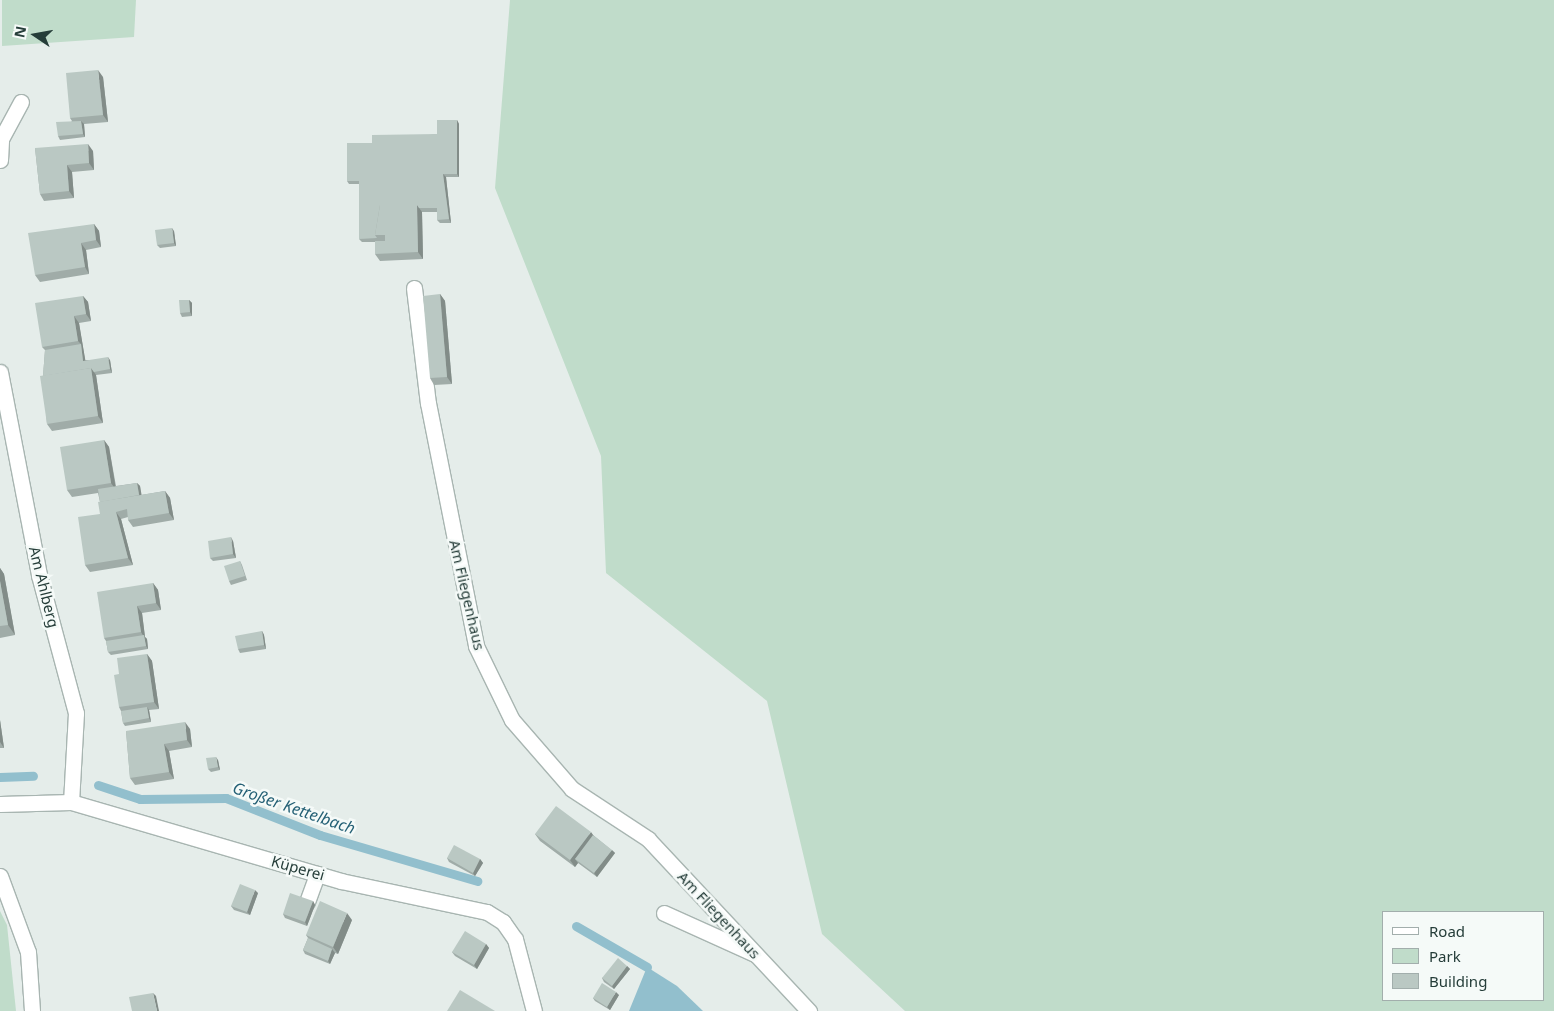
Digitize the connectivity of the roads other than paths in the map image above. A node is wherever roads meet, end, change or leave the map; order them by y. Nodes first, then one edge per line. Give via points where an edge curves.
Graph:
1 (21, 102) dead end
2 (0, 119) edge
3 (1, 139) junction
4 (0, 160) edge
5 (414, 288) dead end
6 (0, 372) edge
7 (71, 802) junction
8 (0, 804) edge
9 (316, 874) junction
10 (0, 876) edge
11 (307, 902) edge
12 (664, 913) dead end
13 (756, 955) junction
14 (32, 1011) edge
15 (534, 1011) edge
16 (809, 1011) edge

1 - 3 street
2 - 3 street
3 - 4 street
5 - 13 street, Am Fliegenhaus via 428,403 476,646 512,720 572,789 648,840
6 - 7 street, Am Ahlberg via 38,575 76,713
7 - 8 street, Küperei
7 - 9 street, Küperei
9 - 11 street
9 - 15 street, Küperei via 463,905 503,922 525,965
10 - 14 street via 28,952
12 - 13 street
13 - 16 street, Am Fliegenhaus

